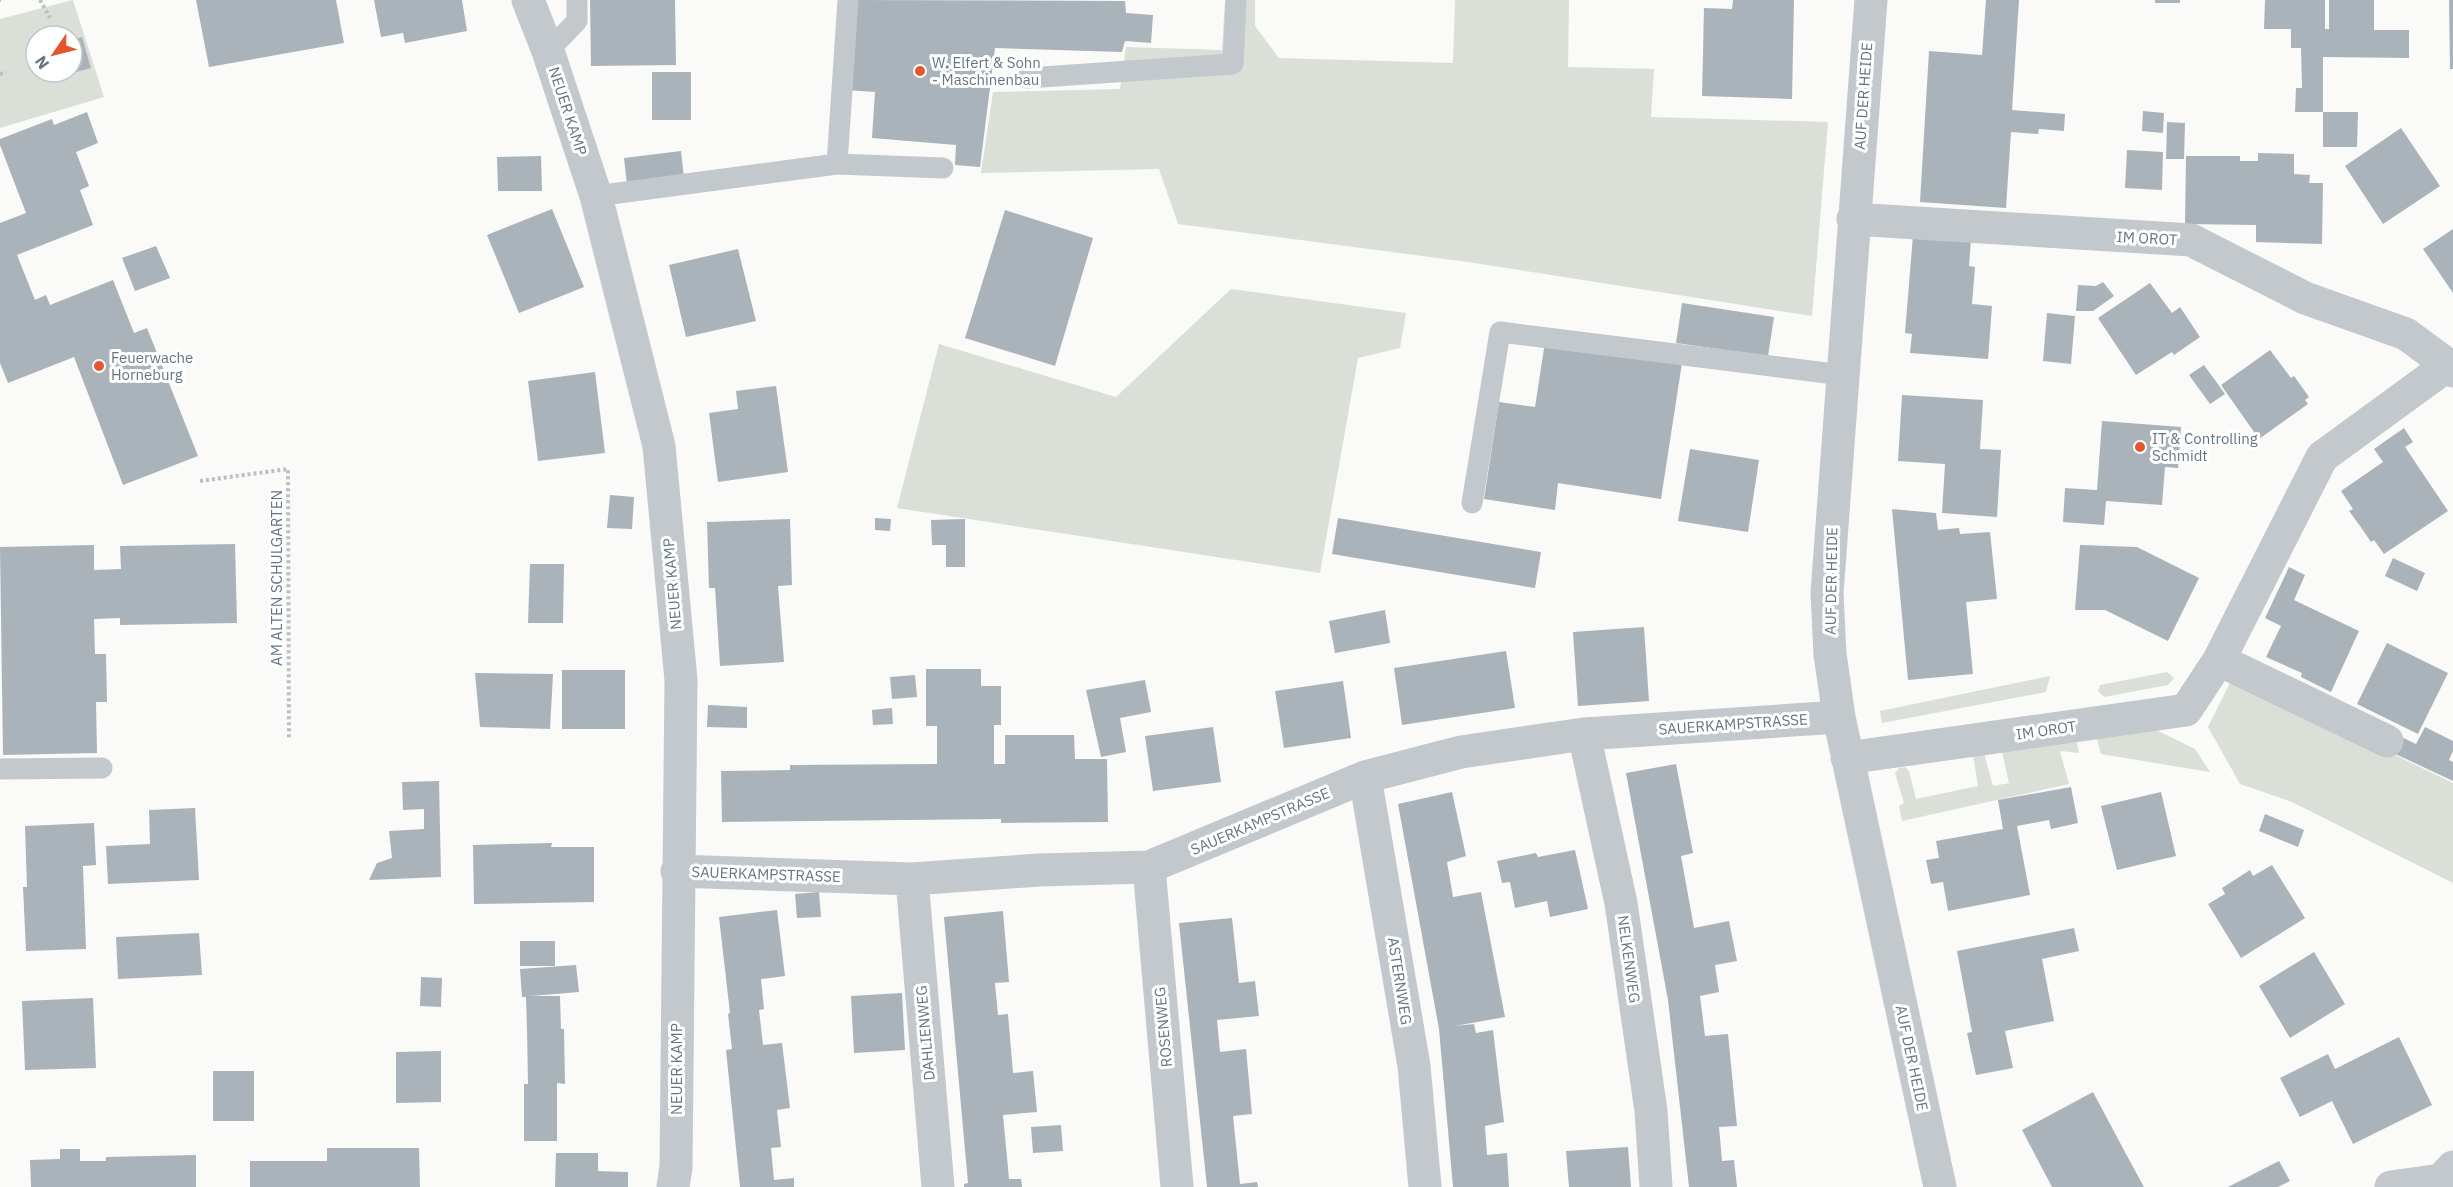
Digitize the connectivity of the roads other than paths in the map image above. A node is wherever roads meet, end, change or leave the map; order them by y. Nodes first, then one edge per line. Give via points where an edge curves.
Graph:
1 (528, 0) edge
2 (577, 0) edge
3 (848, 0) edge
4 (1236, 0) edge
5 (1871, 0) edge
6 (548, 51) junction
7 (1027, 78) dead end
8 (837, 165) junction
9 (943, 168) dead end
10 (596, 196) junction
11 (1854, 219) junction
12 (2450, 368) edge
13 (1842, 375) junction
14 (1472, 503) dead end
15 (2218, 660) junction
16 (1839, 717) junction
17 (1584, 734) junction
18 (2387, 741) dead end
19 (1847, 758) junction
20 (102, 768) dead end
21 (0, 769) edge
22 (1365, 777) junction
23 (1149, 867) junction
24 (677, 871) junction
25 (912, 879) junction
26 (2453, 1167) edge
27 (673, 1187) edge
28 (938, 1187) edge
29 (1177, 1187) edge
30 (1425, 1187) edge
31 (1656, 1187) edge
32 (1940, 1187) edge
33 (2391, 1187) edge

1 - 6 street, NEUER KAMP
2 - 6 lane via 577,21
3 - 8 lane
4 - 7 lane via 1233,63
5 - 11 street, AUF DER HEIDE
6 - 10 street, NEUER KAMP
8 - 9 lane
8 - 10 lane
10 - 24 street, NEUER KAMP via 659,446 681,680
11 - 12 street, IM OROT via 2191,240 2305,298 2406,334
11 - 13 street, AUF DER HEIDE
12 - 15 street, IM OROT via 2322,458
13 - 14 lane via 1500,332
13 - 16 street, AUF DER HEIDE via 1827,593
15 - 18 street
15 - 19 street, IM OROT via 2186,710
16 - 17 street, SAUERKAMPSTRASSE
16 - 19 street, AUF DER HEIDE
17 - 22 street, SAUERKAMPSTRASSE via 1461,752
17 - 31 street, NELKENWEG via 1622,903 1651,1111
19 - 32 street, AUF DER HEIDE
20 - 21 lane
22 - 23 street, SAUERKAMPSTRASSE
22 - 30 street, ASTERNWEG via 1414,1066
23 - 25 street, SAUERKAMPSTRASSE
23 - 29 street, ROSENWEG
24 - 25 street, SAUERKAMPSTRASSE
24 - 27 street, NEUER KAMP
25 - 28 street, DAHLIENWEG
26 - 33 street via 2441,1180

